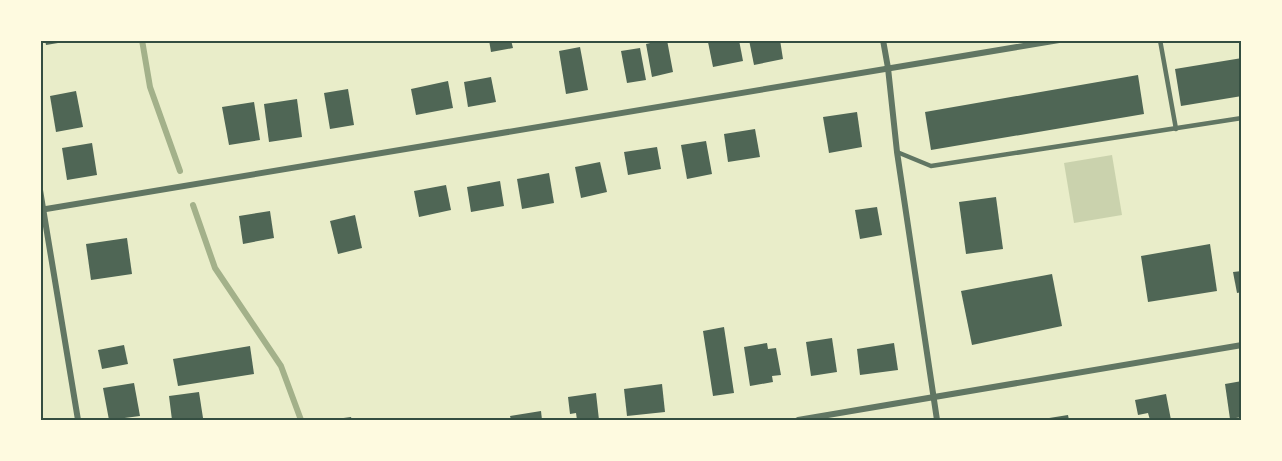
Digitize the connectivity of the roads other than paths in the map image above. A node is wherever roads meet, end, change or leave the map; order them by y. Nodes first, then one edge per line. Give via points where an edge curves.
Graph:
1 (883, 40) edge
2 (1059, 40) edge
3 (1160, 40) edge
4 (888, 68) junction
5 (1242, 118) edge
6 (1176, 129) junction
7 (897, 152) junction
8 (40, 190) edge
9 (42, 210) edge
10 (1242, 345) edge
11 (933, 398) junction
12 (78, 420) edge
13 (798, 420) edge
14 (937, 420) edge

1 - 4 street
2 - 4 street
3 - 6 lane
4 - 7 street
4 - 9 street
5 - 6 lane
6 - 7 lane via 931,166
7 - 11 street
8 - 9 street
9 - 12 street
10 - 11 street
11 - 13 street
11 - 14 street

